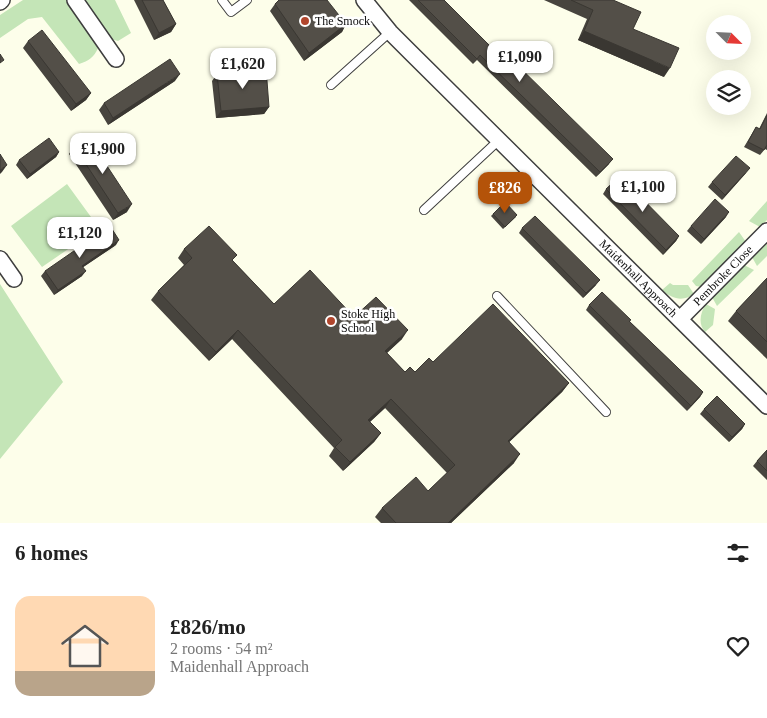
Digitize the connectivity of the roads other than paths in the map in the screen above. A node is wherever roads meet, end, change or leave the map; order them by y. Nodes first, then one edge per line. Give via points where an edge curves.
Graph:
1 (75, 0) edge
2 (222, 0) edge
3 (247, 0) edge
4 (364, 0) edge
5 (390, 32) junction
6 (116, 59) dead end
7 (331, 85) dead end
8 (499, 140) junction
9 (424, 210) dead end
10 (767, 231) edge
11 (0, 259) edge
12 (14, 279) dead end
13 (497, 296) dead end
14 (680, 319) junction
15 (767, 406) edge
16 (606, 412) dead end

1 - 6 street
2 - 3 lane via 231,12
4 - 5 street, Maidenhall Approach
5 - 7 lane
5 - 8 street, Maidenhall Approach
8 - 9 lane
8 - 14 street, Maidenhall Approach
10 - 14 street, Pembroke Close
11 - 12 street
13 - 16 lane
14 - 15 street, Maidenhall Approach

